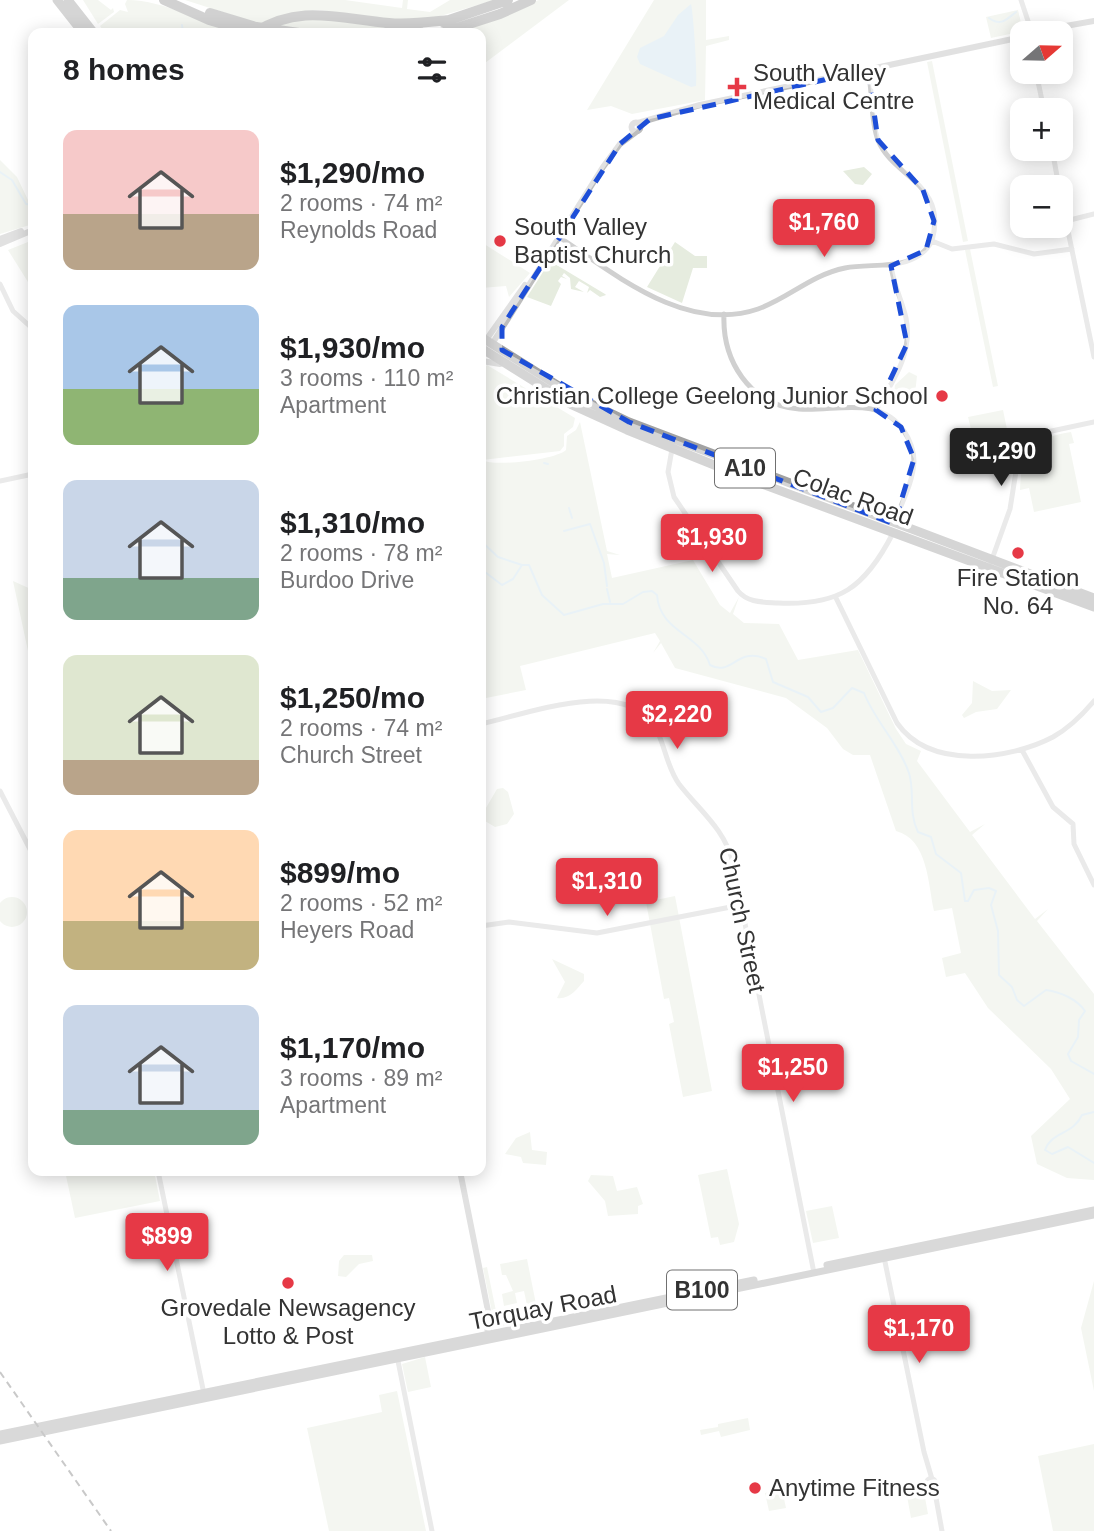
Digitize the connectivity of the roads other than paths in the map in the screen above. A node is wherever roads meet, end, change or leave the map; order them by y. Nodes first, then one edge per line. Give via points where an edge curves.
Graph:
1 (57, 0) edge
2 (68, 0) edge
3 (164, 0) edge
4 (177, 0) edge
5 (508, 0) edge
6 (531, 0) edge
7 (1021, 0) edge
8 (449, 20) junction
9 (1026, 21) edge
10 (1094, 21) edge
11 (1073, 25) edge
12 (79, 28) edge
13 (90, 28) edge
14 (241, 28) edge
15 (246, 28) edge
16 (260, 28) edge
17 (409, 28) edge
18 (457, 28) edge
19 (1010, 39) edge
20 (868, 70) junction
21 (1094, 215) edge
22 (1073, 220) edge
23 (28, 231) edge
24 (559, 237) junction
25 (1070, 238) edge
26 (932, 241) junction
27 (0, 242) edge
28 (1072, 249) junction
29 (891, 265) junction
30 (0, 284) edge
31 (507, 313) junction
32 (724, 314) junction
33 (28, 325) edge
34 (502, 327) junction
35 (486, 330) edge
36 (492, 330) junction
37 (486, 342) edge
38 (486, 343) edge
39 (486, 344) edge
40 (486, 345) edge
41 (502, 350) junction
42 (1094, 357) edge
43 (486, 363) edge
44 (513, 368) junction
45 (876, 410) junction
46 (1094, 422) edge
47 (672, 449) junction
48 (28, 475) edge
49 (0, 481) edge
50 (893, 529) junction
51 (990, 564) junction
52 (836, 598) junction
53 (1094, 598) edge
54 (1094, 607) edge
55 (1094, 701) edge
56 (486, 723) edge
57 (1022, 750) junction
58 (0, 791) edge
59 (28, 845) edge
60 (1094, 886) edge
61 (741, 905) junction
62 (486, 925) edge
63 (159, 1176) edge
64 (461, 1176) edge
65 (1094, 1212) edge
66 (884, 1256) junction
67 (814, 1270) junction
68 (487, 1319) junction
69 (489, 1336) junction
70 (473, 1337) junction
71 (397, 1355) junction
72 (204, 1396) junction
73 (0, 1434) edge
74 (0, 1441) edge
75 (432, 1531) edge
76 (942, 1531) edge

1 - 12 highway
2 - 13 highway
3 - 14 highway
4 - 15 highway
5 - 8 highway
6 - 18 highway
7 - 9 street
8 - 16 highway via 400,24 306,13
8 - 17 highway
10 - 11 main road
19 - 20 main road
20 - 24 main road via 650,119 636,127 608,160
20 - 26 street via 878,140 928,198 934,221
21 - 22 street
23 - 27 main road
24 - 31 main road
24 - 32 street via 663,302
25 - 28 street
26 - 28 street via 952,249 994,244 1034,254
26 - 29 street via 915,258
28 - 42 street
29 - 32 street via 827,272 757,309
29 - 45 street via 906,318 907,344 902,365
30 - 33 street via 13,311
31 - 34 main road
31 - 36 main road
32 - 45 street via 730,358 744,381 760,395 799,409 843,406
34 - 38 main road
34 - 41 main road
35 - 36 main road
36 - 37 main road
39 - 41 highway, Colac Road / A10
40 - 44 highway, Colac Road / A10
41 - 50 highway, Colac Road / A10 via 572,395 617,416
43 - 44 main road
44 - 47 highway, Colac Road / A10 via 588,413
45 - 50 street via 901,427 913,449 913,470
46 - 51 street via 1041,434 1021,452 1010,509
47 - 50 highway, Colac Road / A10
47 - 52 street via 668,472 674,497 741,595 758,602 792,604
48 - 49 street
50 - 51 highway, Colac Road / A10
50 - 52 street via 872,565
51 - 53 highway, A10
51 - 54 highway, A10
52 - 57 street via 897,723 913,740 967,756
55 - 57 street via 1058,733
56 - 61 street, Church Street via 605,699 641,711 659,735 677,782 726,841
57 - 60 street via 1053,807 1073,824 1074,844
58 - 59 street
61 - 62 street via 597,933 509,922
61 - 67 street, Church Street
63 - 72 street
64 - 68 main road
65 - 66 main road, Torquay Road / B100
66 - 67 main road, Torquay Road / B100
66 - 76 street via 931,1479 927,1483 933,1488
67 - 69 main road, Torquay Road / B100
68 - 69 main road
68 - 70 main road
69 - 70 main road
69 - 71 main road, Torquay Road / B100
70 - 71 main road, Torquay Road / B100
71 - 72 main road, Torquay Road / B100
71 - 75 street
72 - 73 main road, Torquay Road / B100
72 - 74 main road, Torquay Road / B100

